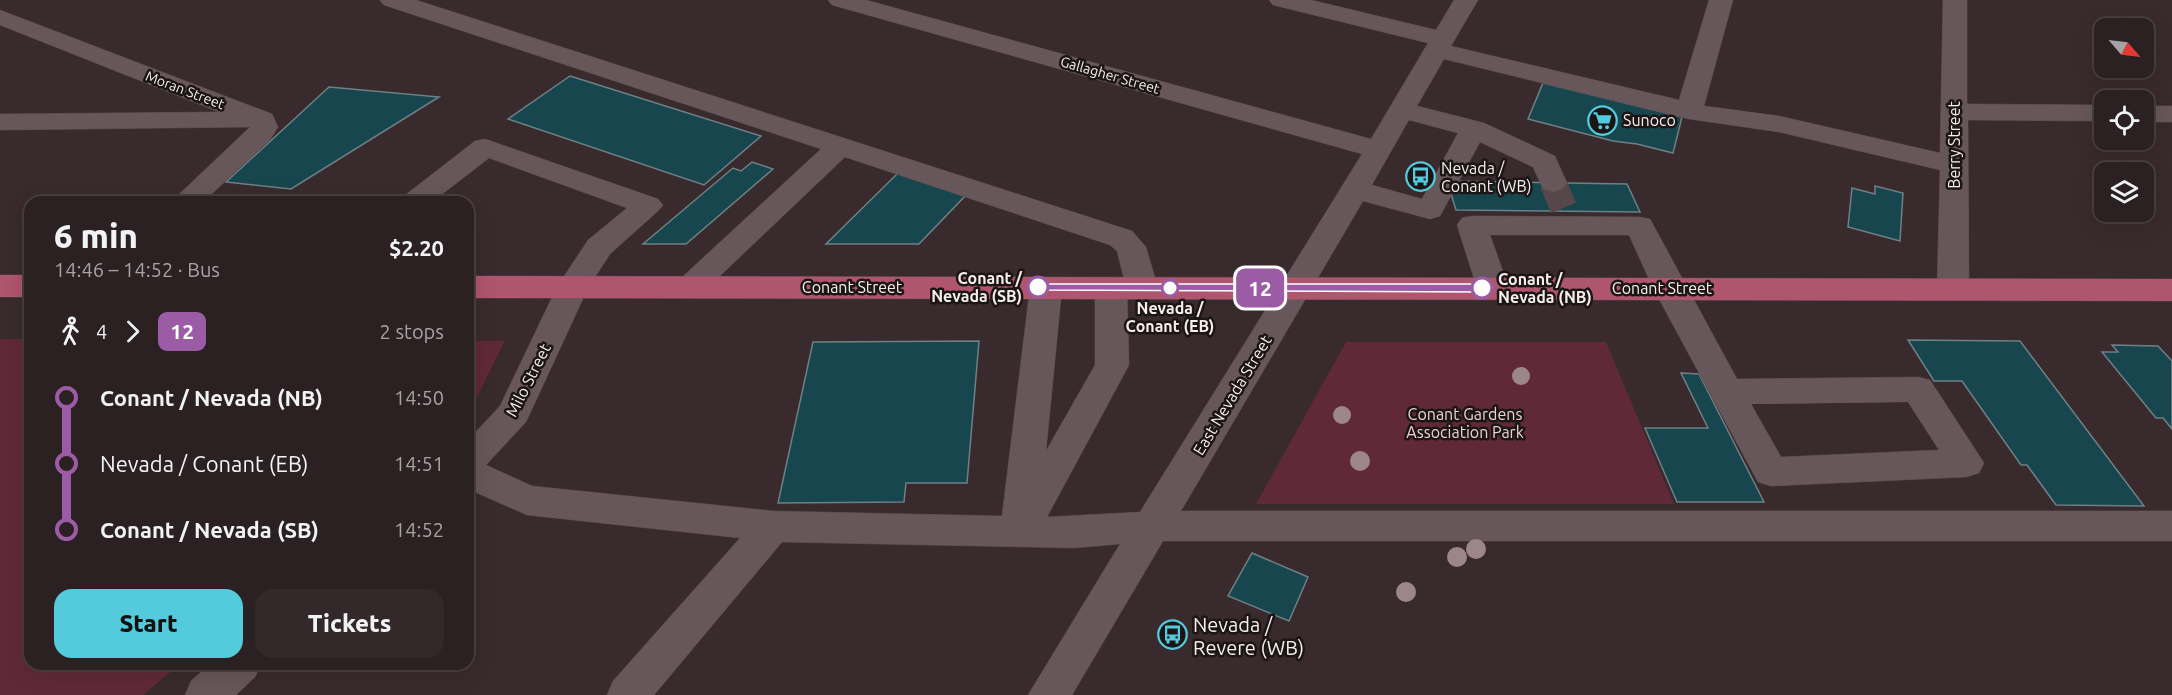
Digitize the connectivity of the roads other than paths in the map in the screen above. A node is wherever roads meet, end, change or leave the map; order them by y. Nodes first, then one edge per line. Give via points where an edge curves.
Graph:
1 (392, 0) edge
2 (840, 0) edge
3 (1281, 0) edge
4 (1466, 0) edge
5 (1721, 0) edge
6 (1955, 0) edge
7 (0, 18) edge
8 (1440, 44) junction
9 (1402, 110) junction
10 (1689, 111) junction
11 (1954, 112) junction
12 (2094, 113) edge
13 (2154, 114) edge
14 (2172, 114) edge
15 (263, 120) junction
16 (0, 123) edge
17 (1474, 129) junction
18 (842, 145) junction
19 (1380, 150) junction
20 (1954, 165) junction
21 (1553, 183) tunnel mouth
22 (1356, 190) junction
23 (193, 196) edge
24 (422, 196) edge
25 (1430, 210) junction
26 (1472, 225) junction
27 (0, 286) edge
28 (24, 286) edge
29 (474, 287) edge
30 (573, 287) junction
31 (690, 287) junction
32 (1046, 288) junction
33 (1126, 288) junction
34 (1297, 288) junction
35 (1493, 288) junction
36 (1669, 288) junction
37 (1953, 289) junction
38 (2172, 290) edge
39 (1728, 392) junction
40 (474, 455) edge
41 (474, 476) edge
42 (773, 526) junction
43 (1152, 526) junction
44 (2172, 526) edge
45 (1020, 532) junction
46 (233, 670) edge
47 (206, 695) edge
48 (628, 695) edge
49 (1049, 695) edge

1 - 18 street
2 - 19 street, Gallagher Street
3 - 8 street
4 - 8 street, East Nevada Street
5 - 10 street
6 - 11 street, Berry Street
7 - 15 street, Moran Street
8 - 9 street, East Nevada Street
8 - 10 street
9 - 17 street
9 - 19 street, East Nevada Street
10 - 20 street via 1779,124
11 - 12 street
11 - 20 street, Berry Street
13 - 14 street
15 - 16 street
15 - 23 street via 260,134
17 - 21 street via 1545,162
17 - 25 street
18 - 31 street
18 - 33 street via 1121,238 1131,247
19 - 22 street, East Nevada Street
20 - 37 street, Berry Street
22 - 25 street
22 - 34 street, East Nevada Street
24 - 30 street, Milo Street via 485,147 648,205 599,247
25 - 26 street
26 - 35 street
26 - 36 street via 1567,218 1639,226
27 - 28 main road
29 - 30 main road, Conant Street
30 - 31 main road, Conant Street
30 - 40 street, Milo Street via 514,413
31 - 32 main road, Conant Street
32 - 33 main road, Conant Street
32 - 45 street
33 - 34 main road, Conant Street
33 - 45 street via 1112,365
34 - 35 main road, Conant Street
34 - 43 street, East Nevada Street
35 - 36 main road, Conant Street
36 - 37 main road, Conant Street
36 - 39 street
37 - 38 main road, Conant Street
39 - 39 street via 1918,389 1966,463 1771,472
41 - 42 street via 527,500
42 - 45 street
42 - 48 street
43 - 44 street
43 - 45 street via 1074,533
43 - 49 street, East Nevada Street
46 - 47 street

